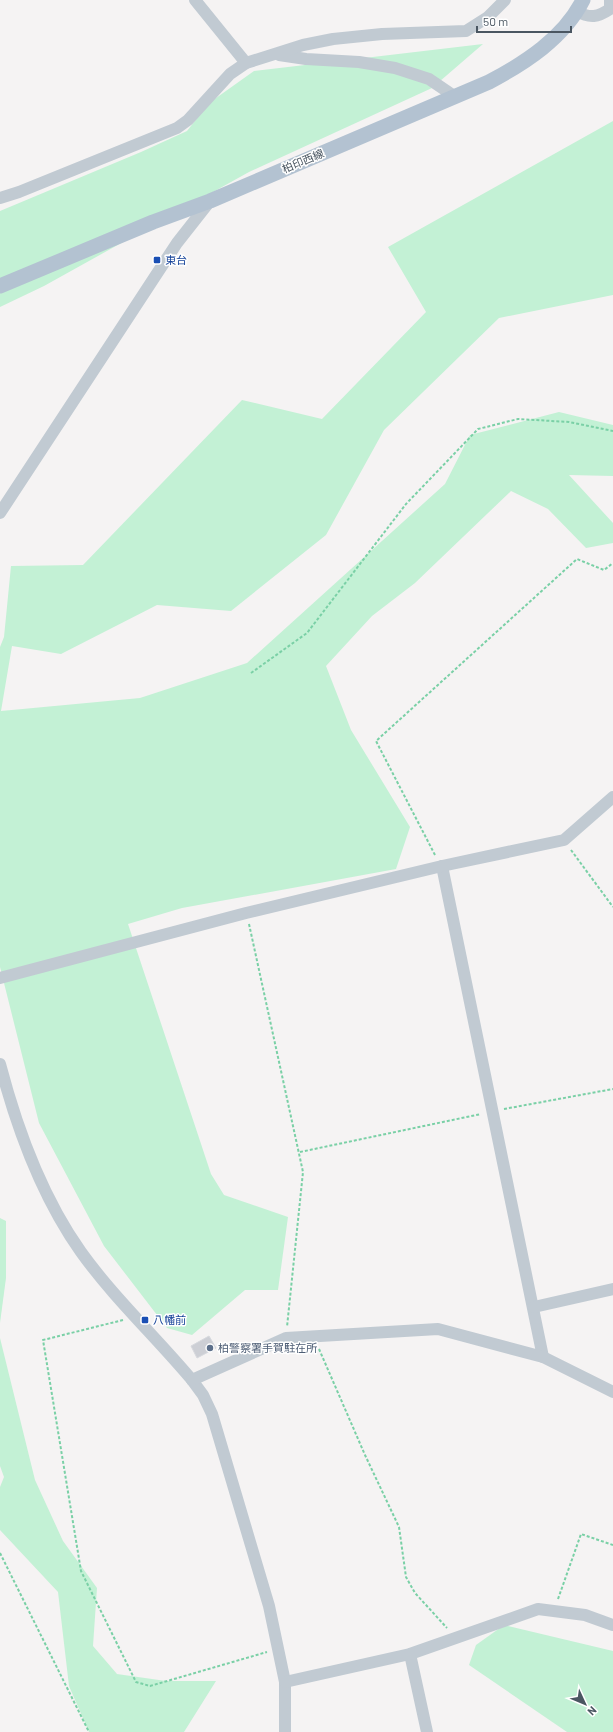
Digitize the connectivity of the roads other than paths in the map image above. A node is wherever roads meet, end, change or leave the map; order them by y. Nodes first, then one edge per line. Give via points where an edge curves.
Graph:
1 (195, 0) edge
2 (505, 0) edge
3 (610, 0) edge
4 (580, 6) edge
5 (277, 54) junction
6 (246, 63) junction
7 (454, 96) junction
8 (0, 198) edge
9 (210, 201) junction
10 (0, 286) edge
11 (0, 513) edge
12 (613, 797) edge
13 (442, 866) junction
14 (0, 978) edge
15 (0, 1064) edge
16 (613, 1289) edge
17 (534, 1307) junction
18 (543, 1357) junction
19 (192, 1380) junction
20 (613, 1392) edge
21 (613, 1626) edge
22 (410, 1654) junction
23 (285, 1682) junction
24 (285, 1732) edge
25 (427, 1732) edge

1 - 6 street
2 - 5 street via 488,17 466,31 382,34 334,39 303,45
3 - 4 street via 610,9 601,16 585,16
4 - 7 main road, 柏印西線 via 565,26 517,67
5 - 6 street
5 - 7 street via 395,68 429,78
6 - 8 street via 230,74 188,120 177,128
7 - 9 main road, 柏印西線
9 - 10 main road, 柏印西線 via 139,227
9 - 11 street via 177,243
12 - 13 street via 564,840
13 - 14 street via 246,913
13 - 17 street
15 - 19 street via 25,1145 59,1218 96,1271
16 - 17 street
17 - 18 street
18 - 19 street via 438,1329 286,1338
18 - 20 street
19 - 23 street via 203,1395 219,1434 269,1606
21 - 22 street via 585,1615 538,1609
22 - 23 street
22 - 25 street
23 - 24 street

